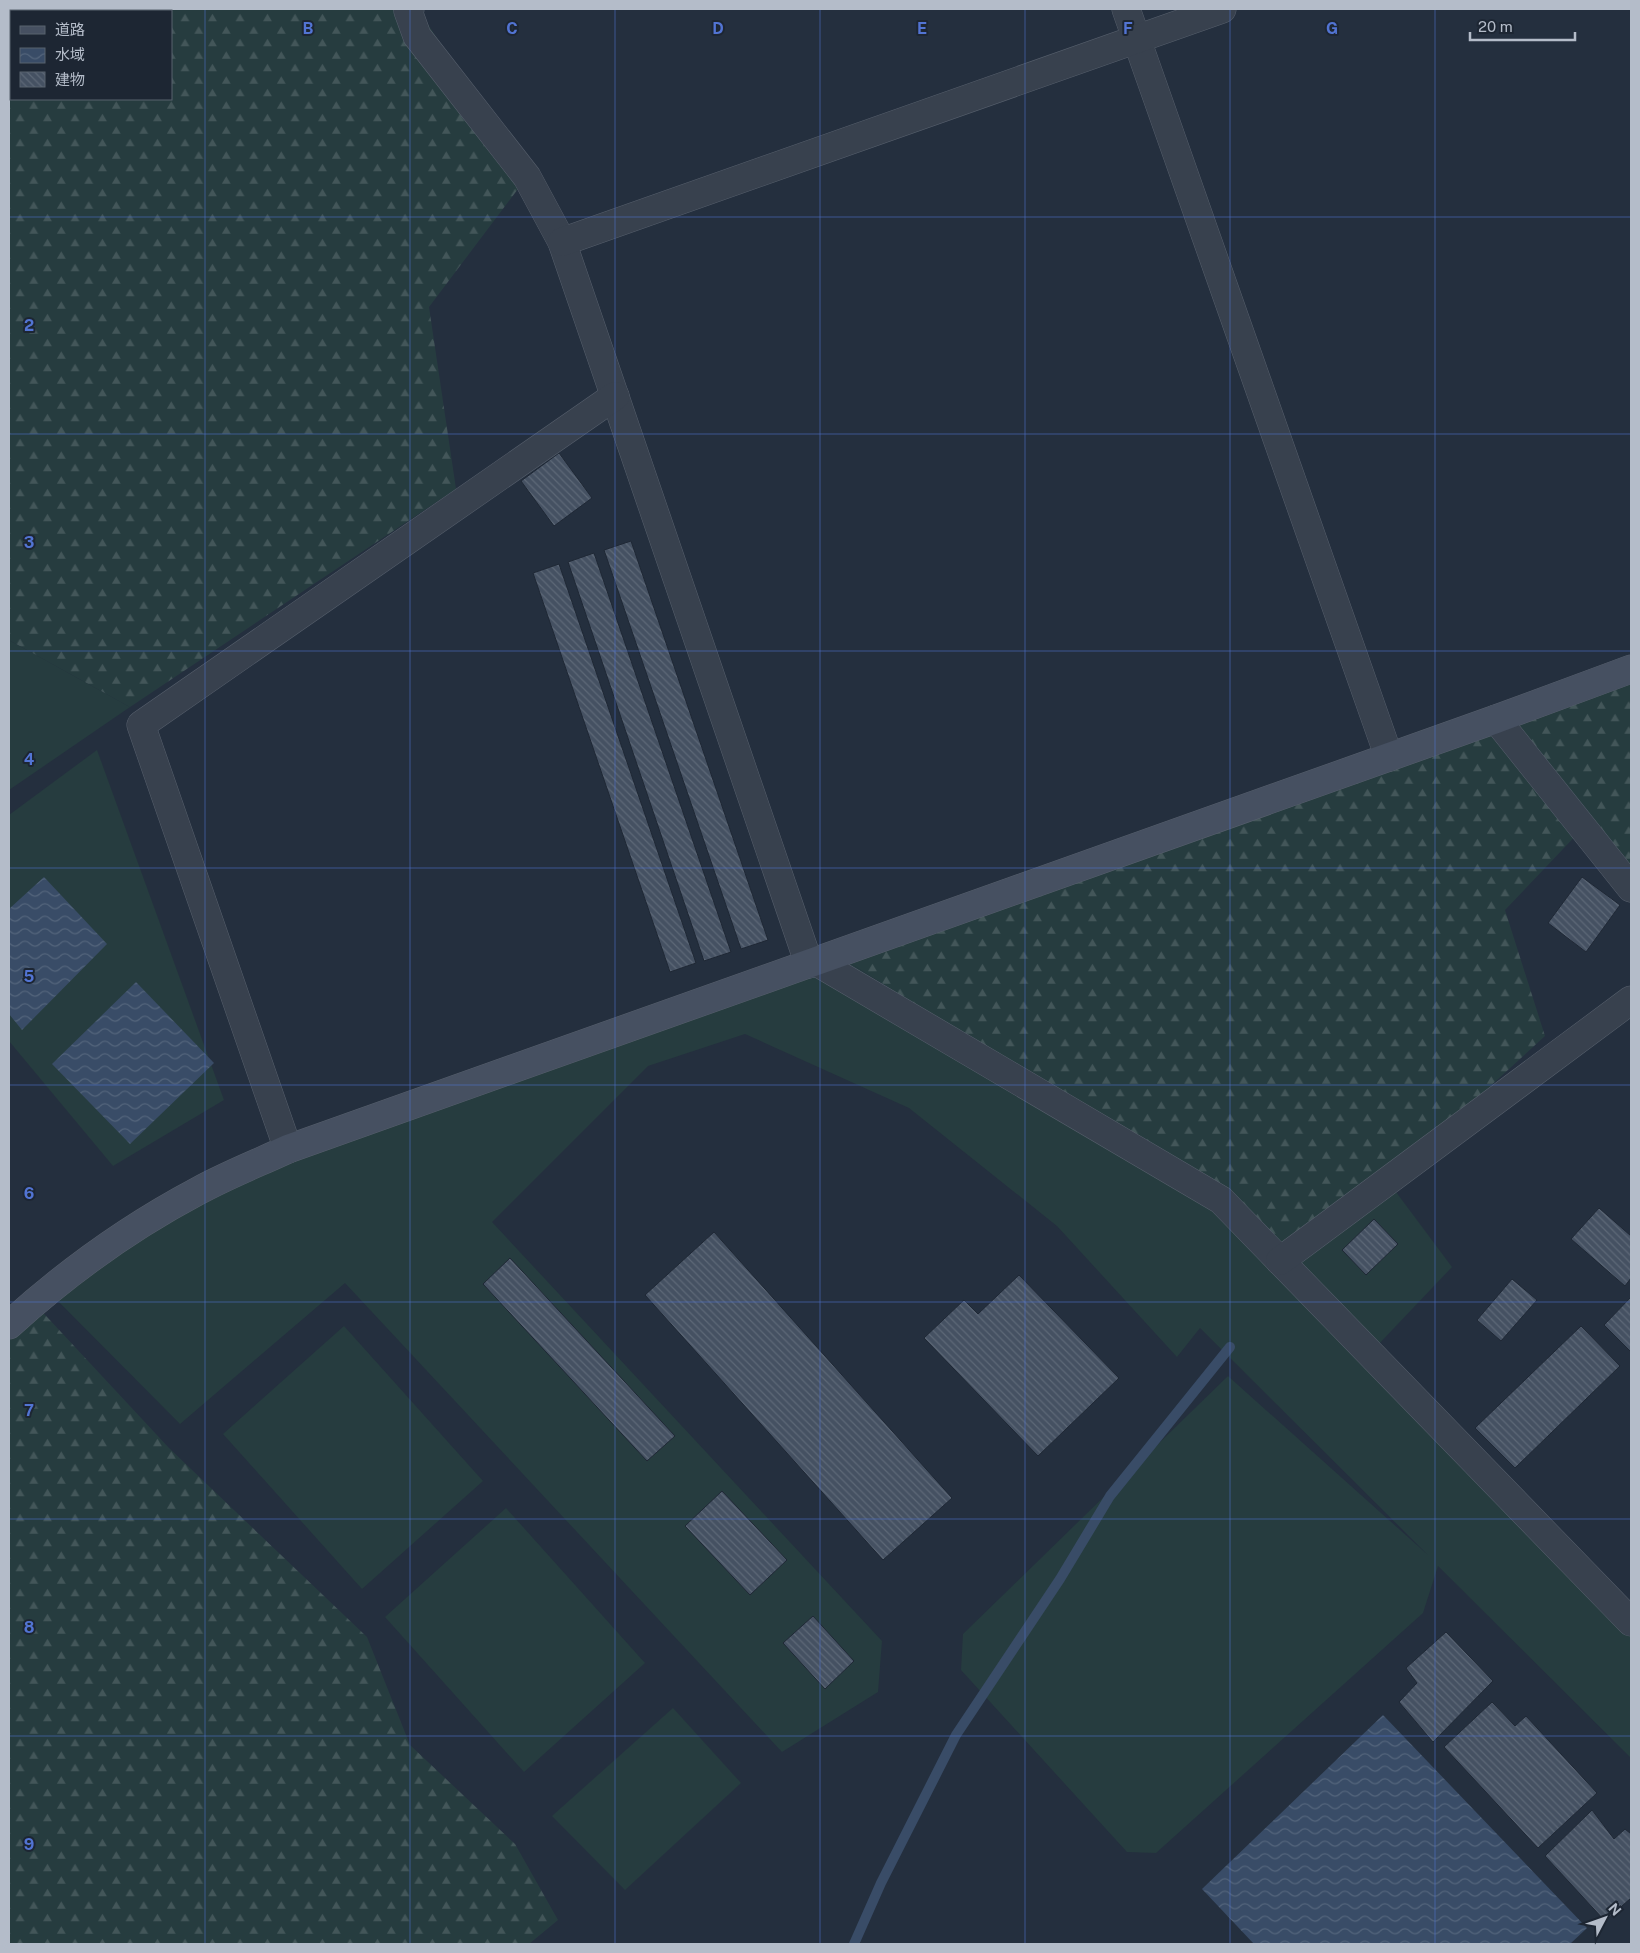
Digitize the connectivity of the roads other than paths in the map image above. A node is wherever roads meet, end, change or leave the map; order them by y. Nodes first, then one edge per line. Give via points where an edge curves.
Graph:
1 (410, 9) edge
2 (1126, 9) edge
3 (1222, 9) edge
4 (1136, 39) junction
5 (562, 242) junction
6 (615, 396) junction
7 (1631, 669) edge
8 (1496, 719) junction
9 (1389, 757) junction
10 (1631, 888) edge
11 (812, 963) junction
12 (1631, 1000) edge
13 (288, 1149) junction
14 (1280, 1261) junction
15 (9, 1325) edge
16 (1631, 1622) edge

1 - 5 street via 417,36 527,177
2 - 4 street
3 - 4 street
4 - 5 street
4 - 9 street
5 - 6 street
6 - 11 street
6 - 13 street via 142,725
7 - 8 street
8 - 9 street
8 - 10 street
9 - 11 street
11 - 13 street
11 - 14 street via 1221,1200
12 - 14 street
13 - 15 street via 198,1190 122,1236 34,1302
14 - 16 street

